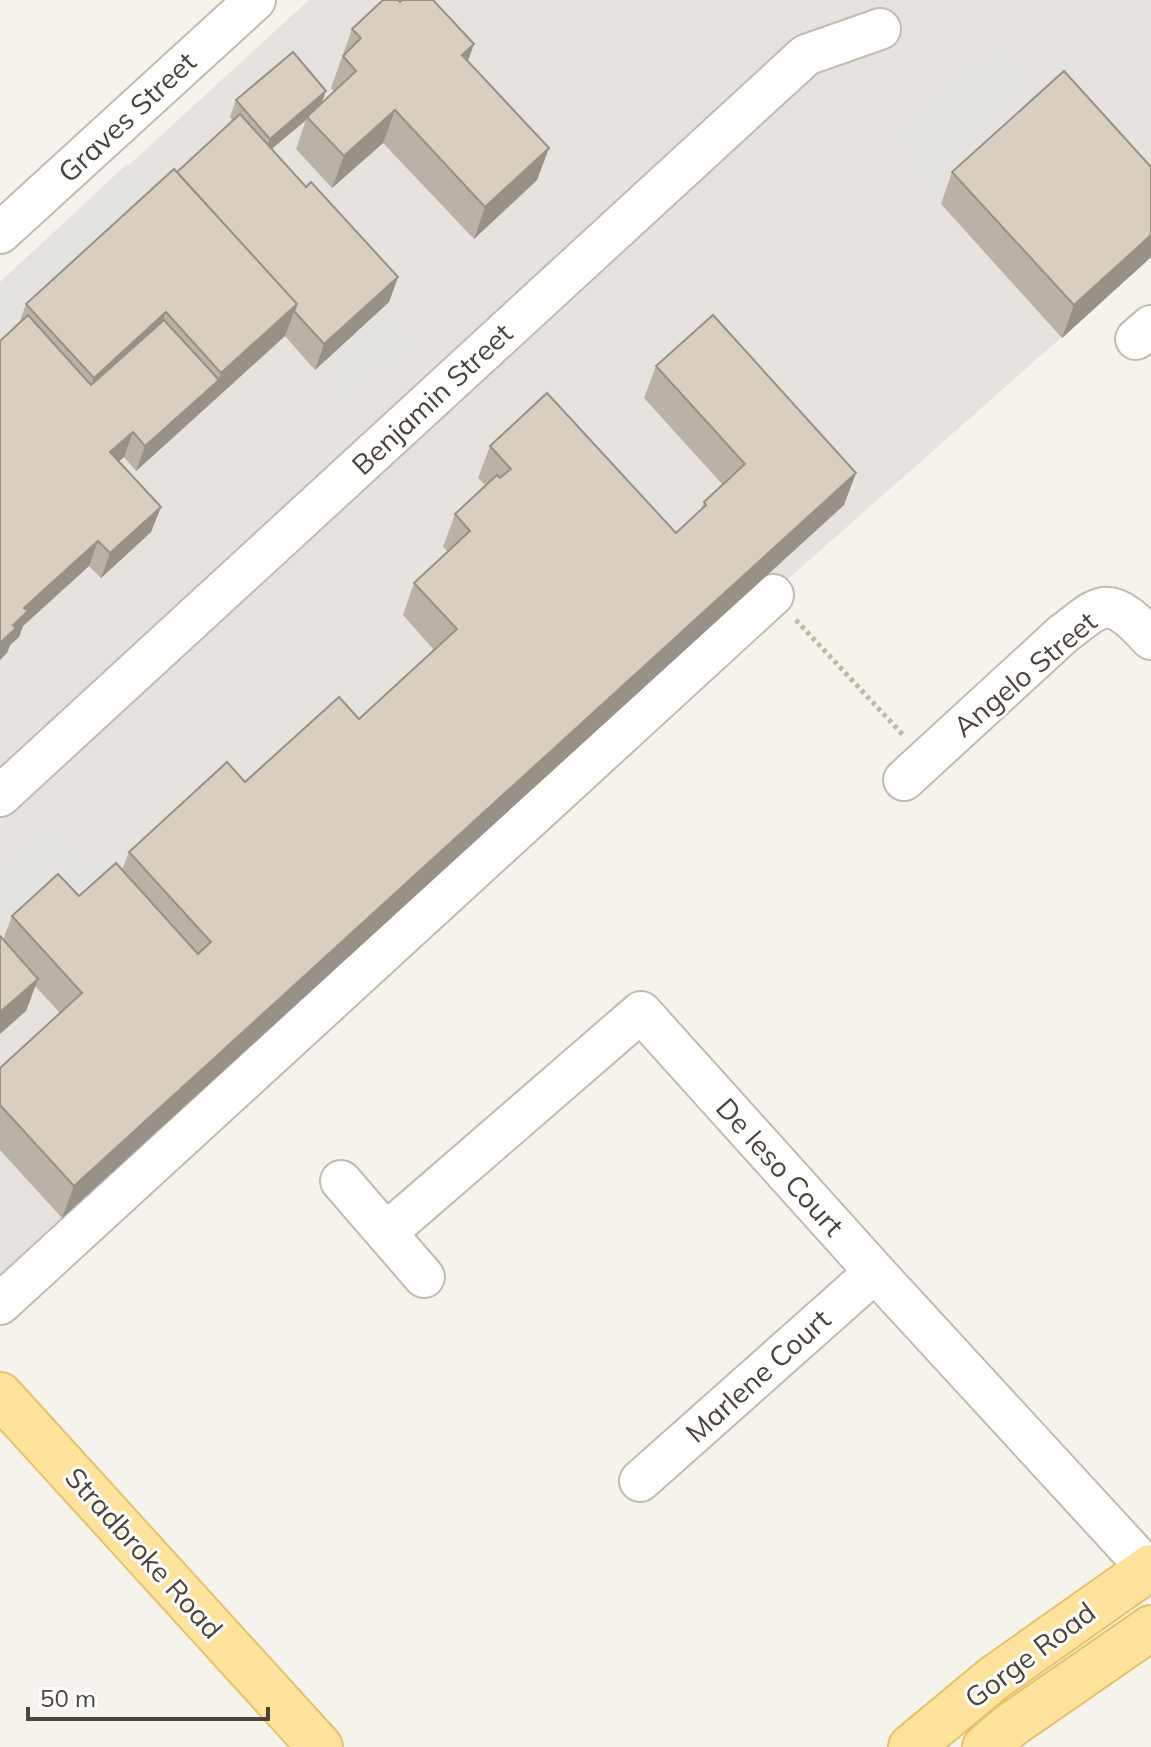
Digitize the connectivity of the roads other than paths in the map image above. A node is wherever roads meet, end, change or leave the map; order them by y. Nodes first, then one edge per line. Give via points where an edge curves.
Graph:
1 (255, 0) edge
2 (880, 29) dead end
3 (0, 233) edge
4 (773, 595) road end
5 (1151, 639) edge
6 (907, 761) road end
7 (0, 796) edge
8 (341, 1181) dead end
9 (387, 1232) junction
10 (875, 1272) junction
11 (424, 1277) dead end
12 (0, 1304) edge
13 (0, 1395) edge
14 (640, 1481) dead end
15 (1149, 1568) edge
16 (1151, 1628) edge
17 (320, 1747) edge
18 (911, 1747) edge
19 (985, 1747) edge

1 - 3 street, Graves Street
2 - 7 street, Benjamin Street via 806,55
4 - 12 street
5 - 6 street, Angelo Street via 1117,610 1103,608 1090,614
8 - 9 street
9 - 10 street, De Ieso Court via 641,1012
9 - 11 street
10 - 14 street, Marlene Court
10 - 15 street, De Ieso Court
13 - 17 main road, Stradbroke Road
15 - 18 main road, Gorge Road via 994,1678
16 - 19 main road, Gorge Road

